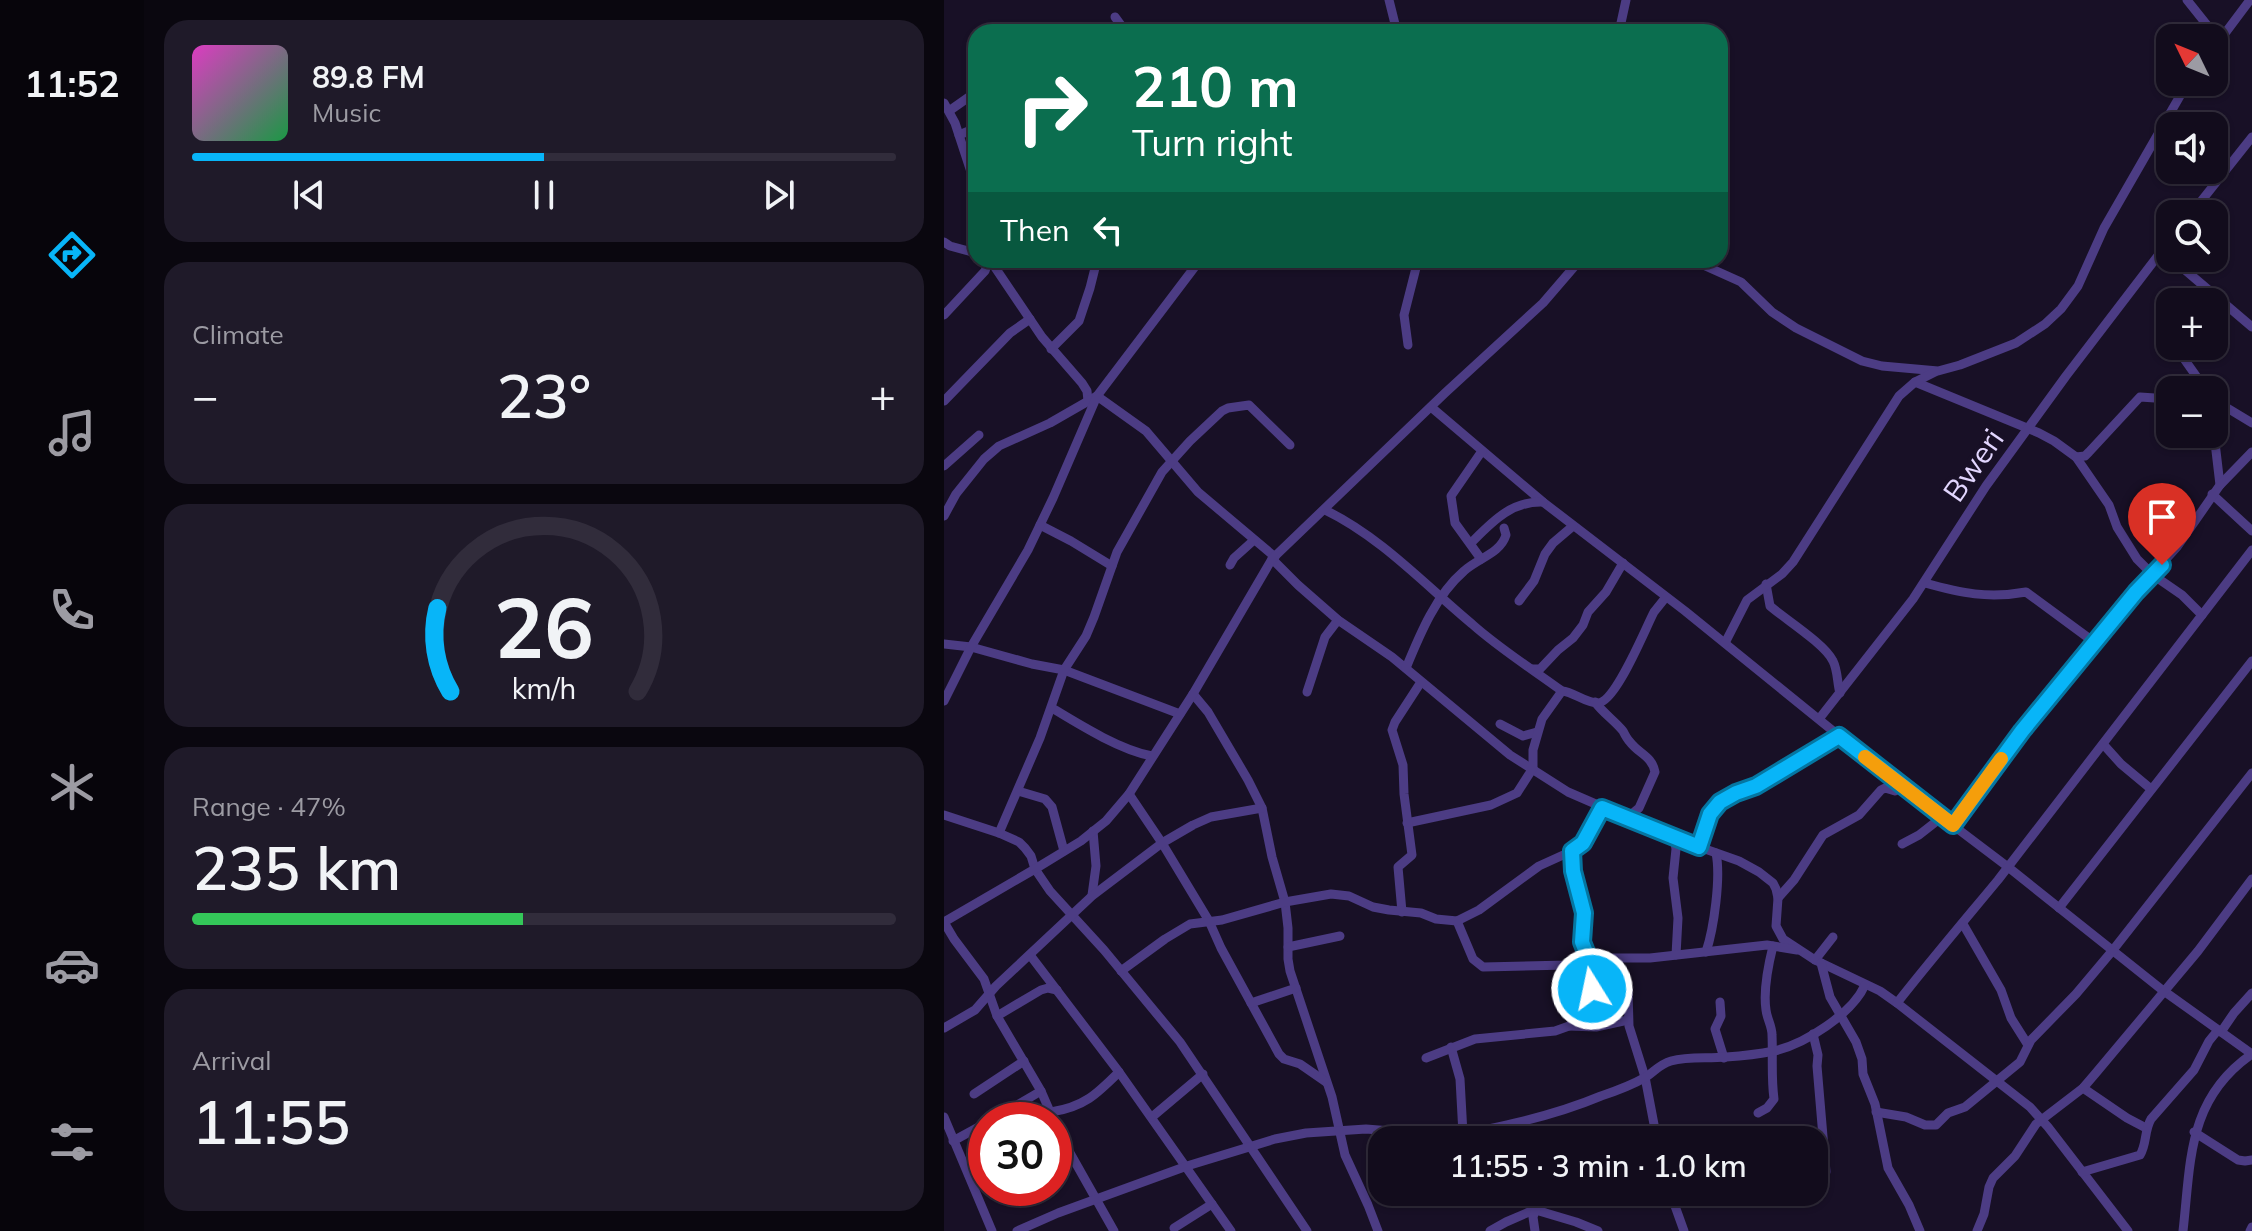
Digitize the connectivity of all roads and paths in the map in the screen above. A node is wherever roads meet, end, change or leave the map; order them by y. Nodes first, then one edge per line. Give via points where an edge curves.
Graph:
1 (1389, 0) edge
2 (1626, 0) edge
3 (2187, 0) edge
4 (2250, 0) edge
5 (1115, 17) dead end
6 (1120, 24) edge
7 (1395, 24) edge
8 (1621, 24) edge
9 (2206, 24) edge
10 (2228, 29) edge
11 (968, 96) edge
12 (2180, 96) edge
13 (945, 106) edge
14 (968, 131) edge
15 (959, 135) junction
16 (2252, 137) edge
17 (968, 163) edge
18 (2202, 200) edge
19 (944, 242) edge
20 (968, 251) edge
21 (986, 268) edge
22 (995, 268) edge
23 (1095, 268) edge
24 (1194, 268) edge
25 (1416, 268) edge
26 (1573, 268) edge
27 (1710, 268) edge
28 (2156, 270) edge
29 (2185, 272) edge
30 (2202, 288) edge
31 (2228, 311) edge
32 (944, 315) edge
33 (1030, 319) junction
34 (2252, 327) edge
35 (1408, 345) dead end
36 (1051, 349) junction
37 (1938, 371) junction
38 (1915, 382) junction
39 (2156, 398) edge
40 (1092, 399) junction
41 (944, 401) edge
42 (1431, 407) junction
43 (2228, 408) edge
44 (2252, 423) edge
45 (2028, 429) junction
46 (979, 435) dead end
47 (1290, 445) dead end
48 (2214, 448) edge
49 (1482, 451) junction
50 (2252, 452) edge
51 (2076, 457) junction
52 (1171, 461) junction
53 (944, 466) edge
54 (2220, 485) junction
55 (2212, 494) junction
56 (1543, 502) junction
57 (1325, 510) junction
58 (944, 516) edge
59 (1040, 525) junction
60 (1573, 526) junction
61 (1504, 528) dead end
62 (2252, 531) edge
63 (1254, 540) junction
64 (1471, 543) junction
65 (2252, 550) edge
66 (1274, 558) junction
67 (1481, 559) junction
68 (1623, 563) junction
69 (1230, 565) dead end
70 (1112, 566) junction
71 (2153, 575) junction
72 (1925, 583) junction
73 (1766, 584) junction
74 (1441, 595) junction
75 (1666, 597) junction
76 (1519, 601) dead end
77 (2202, 615) junction
78 (1338, 620) junction
79 (2094, 642) junction
80 (1725, 643) junction
81 (944, 644) edge
82 (971, 647) junction
83 (2252, 661) edge
84 (1406, 668) junction
85 (1532, 669) junction
86 (1064, 670) junction
87 (1421, 682) junction
88 (1562, 691) junction
89 (1307, 692) dead end
90 (1840, 693) junction
91 (1193, 694) junction
92 (944, 701) edge
93 (1595, 702) junction
94 (1052, 708) junction
95 (1180, 714) junction
96 (1819, 719) junction
97 (1500, 724) dead end
98 (1537, 732) junction
99 (1839, 736) junction
100 (2103, 744) junction
101 (1152, 756) junction
102 (1533, 768) junction
103 (2252, 773) edge
104 (1901, 786) junction
105 (2151, 789) junction
106 (1018, 791) junction
107 (1129, 794) junction
108 (1262, 808) junction
109 (1602, 808) junction
110 (944, 815) edge
111 (1942, 817) junction
112 (1627, 818) junction
113 (1407, 823) junction
114 (1953, 825) junction
115 (1093, 831) junction
116 (999, 833) junction
117 (1674, 838) junction
118 (1162, 843) junction
119 (1902, 844) dead end
120 (1699, 847) junction
121 (1064, 851) junction
122 (1572, 851) junction
123 (1716, 853) junction
124 (2008, 867) junction
125 (1035, 869) junction
126 (2252, 879) edge
127 (1092, 896) junction
128 (1778, 898) junction
129 (1285, 902) junction
130 (2059, 908) junction
131 (1402, 912) junction
132 (1071, 916) junction
133 (1209, 921) junction
134 (1457, 921) junction
135 (944, 922) edge
136 (1963, 924) junction
137 (1340, 936) dead end
138 (1833, 937) dead end
139 (1773, 946) junction
140 (1288, 947) junction
141 (1797, 950) junction
142 (2113, 950) junction
143 (1706, 952) junction
144 (1587, 954) junction
145 (1030, 955) junction
146 (1676, 955) junction
147 (1597, 958) dead end
148 (1818, 962) junction
149 (1121, 971) junction
150 (1865, 985) junction
151 (1296, 988) junction
152 (1057, 990) junction
153 (1628, 990) dead end
154 (2163, 991) junction
155 (990, 993) junction
156 (2252, 993) edge
157 (1720, 1002) dead end
158 (1251, 1003) junction
159 (1897, 1003) junction
160 (1841, 1015) junction
161 (997, 1016) junction
162 (1628, 1020) junction
163 (1569, 1026) junction
164 (944, 1028) edge
165 (2220, 1031) junction
166 (1813, 1034) junction
167 (2028, 1045) junction
168 (1451, 1047) junction
169 (1772, 1051) junction
170 (2252, 1054) edge
171 (1426, 1058) dead end
172 (1724, 1058) junction
173 (1024, 1061) junction
174 (1119, 1072) junction
175 (1203, 1074) junction
176 (1645, 1077) junction
177 (1998, 1081) junction
178 (1328, 1083) junction
179 (2083, 1088) junction
180 (1041, 1091) junction
181 (974, 1094) dead end
182 (1022, 1102) edge
183 (1046, 1102) edge
184 (1072, 1106) edge
185 (1876, 1112) junction
186 (1758, 1113) dead end
187 (944, 1117) edge
188 (1152, 1117) junction
189 (2042, 1119) junction
190 (1463, 1126) edge
191 (1500, 1126) edge
192 (1654, 1126) edge
193 (1823, 1126) edge
194 (2146, 1128) junction
195 (1341, 1130) junction
196 (1368, 1131) edge
197 (2194, 1132) junction
198 (968, 1133) edge
199 (953, 1141) junction
200 (1250, 1146) junction
201 (1072, 1156) edge
202 (2252, 1160) edge
203 (1187, 1166) junction
204 (2082, 1172) junction
205 (968, 1174) edge
206 (1097, 1200) junction
207 (1212, 1204) junction
208 (982, 1206) edge
209 (1542, 1206) edge
210 (1675, 1206) edge
211 (1534, 1208) junction
212 (1174, 1228) dead end
213 (992, 1231) edge
214 (1017, 1231) edge
215 (1114, 1231) edge
216 (1231, 1231) edge
217 (1307, 1231) edge
218 (1378, 1231) edge
219 (1490, 1231) edge
220 (1535, 1231) edge
221 (1598, 1231) edge
222 (1684, 1231) edge
223 (1920, 1231) edge
224 (1977, 1231) edge
225 (2128, 1231) edge
226 (2183, 1231) edge

1 - 7 street
2 - 8 street
3 - 9 street
4 - 10 street
5 - 6 street
11 - 13 street
12 - 37 street via 2061,309 2016,343
13 - 15 street
14 - 15 street
15 - 17 street
16 - 18 street
19 - 20 street
21 - 32 street
22 - 33 street
23 - 36 street via 1079,321
24 - 40 street
25 - 35 street via 1404,315
26 - 42 street
27 - 37 street via 1741,282 1796,328 1853,356 1882,366
28 - 45 street, Bweri
29 - 30 street
31 - 34 street
33 - 36 street
33 - 41 street
36 - 40 street
37 - 38 street
38 - 45 street
38 - 73 street via 1899,396 1793,562
39 - 51 street via 2140,397 2085,456
40 - 52 street via 1146,431
40 - 58 street via 999,446 956,494
40 - 59 street
42 - 49 street
42 - 57 street
43 - 44 street
45 - 51 street
45 - 72 street, Bweri
46 - 53 street
47 - 52 street via 1243,404 1222,411
48 - 54 street
49 - 56 street
49 - 64 street via 1451,496 1455,523
50 - 54 street
51 - 71 street via 2137,559
52 - 63 street
52 - 70 street
54 - 55 street
55 - 62 street
55 - 71 street
56 - 60 street
56 - 64 street via 1504,512
57 - 66 street
57 - 74 street
59 - 70 street
59 - 82 street
60 - 68 street
60 - 76 street via 1545,554
61 - 67 street via 1502,546
63 - 66 street
63 - 69 street
64 - 67 street
65 - 77 street
66 - 78 street
66 - 91 street
67 - 74 street
68 - 75 street
68 - 85 street via 1572,640 1541,669
70 - 86 street via 1086,636
71 - 77 street
71 - 79 street
72 - 79 street via 1984,596 2026,592
72 - 90 street, Bweri
73 - 80 street via 1747,600
73 - 90 street via 1770,607 1830,656
74 - 84 street
74 - 85 street
75 - 80 street
75 - 93 street via 1618,684 1602,702
77 - 100 street
78 - 84 street
78 - 89 street via 1325,637
79 - 114 street
80 - 96 street
81 - 82 street
82 - 86 street
82 - 92 street
83 - 105 street
84 - 87 street
85 - 88 street
86 - 94 street
86 - 95 street
87 - 102 street
87 - 113 street via 1392,730 1403,765
88 - 93 street
88 - 98 street
90 - 96 street, Bweri
91 - 95 street
91 - 108 street
93 - 112 street via 1655,767 1639,808
94 - 101 street
94 - 106 street
95 - 101 street
96 - 99 street
97 - 98 street via 1523,736
98 - 102 street
99 - 104 street
99 - 120 street via 1720,802
100 - 105 street
100 - 124 street
101 - 107 street
102 - 109 street
102 - 113 street via 1509,798
103 - 142 street
104 - 111 street
104 - 128 street via 1881,790 1859,815 1825,833
105 - 130 street
106 - 116 street
106 - 121 street via 1048,802
107 - 115 street
107 - 118 street
108 - 118 street via 1211,817
108 - 129 street
109 - 112 street
109 - 122 street via 1583,843
110 - 116 street
111 - 114 street
111 - 119 street
112 - 117 street
113 - 131 street via 1412,855 1398,870
114 - 124 street
115 - 121 street
115 - 127 street
116 - 125 street via 1025,848
117 - 120 street
117 - 146 street
118 - 127 street
118 - 133 street
120 - 123 street
121 - 125 street
122 - 134 street via 1539,866
122 - 144 street
123 - 128 street via 1759,872 1773,883
123 - 143 street via 1716,894
124 - 130 street
124 - 136 street
125 - 132 street
125 - 135 street
126 - 154 street
127 - 132 street
128 - 141 street via 1777,931
129 - 131 street via 1340,894
129 - 133 street
129 - 140 street
130 - 142 street
131 - 134 street
132 - 145 street
132 - 149 street
133 - 149 street via 1179,930
133 - 158 street
134 - 144 street via 1473,959 1483,967 1568,965
135 - 155 street
136 - 159 street
136 - 167 street
137 - 140 street
138 - 148 street
139 - 141 street
139 - 143 street
139 - 169 street via 1765,1001
140 - 151 street
141 - 148 street
142 - 154 street
142 - 167 street
143 - 146 street
144 - 163 street via 1592,989
145 - 152 street
145 - 155 street
146 - 147 street
148 - 150 street
148 - 160 street
149 - 175 street
150 - 159 street
150 - 160 street
151 - 158 street
151 - 178 street
152 - 161 street via 1041,990
152 - 174 street
153 - 162 street
154 - 165 street
154 - 179 street
155 - 161 street
155 - 164 street via 975,1010
156 - 165 street
157 - 172 street via 1715,1029
158 - 178 street via 1282,1057
159 - 177 street
160 - 166 street
160 - 185 street via 1860,1053
161 - 173 street
162 - 163 street
162 - 176 street
163 - 168 street
165 - 170 street
165 - 194 street
166 - 169 street
166 - 193 street
167 - 177 street via 2020,1062
168 - 171 street
168 - 190 street via 1460,1079
169 - 172 street
169 - 186 street via 1774,1099
170 - 197 street via 2227,1077
172 - 176 street via 1672,1060
173 - 180 street
173 - 181 street
174 - 184 street via 1089,1101
174 - 188 street
175 - 188 street
175 - 200 street
176 - 191 street via 1573,1107
176 - 192 street
177 - 185 street via 1936,1125
177 - 189 street
178 - 195 street
179 - 189 street
179 - 194 street
180 - 182 street
180 - 183 street
185 - 223 street via 1888,1168
187 - 199 street
188 - 203 street
189 - 204 street
189 - 224 street via 1991,1181
194 - 204 street via 2140,1155
195 - 196 street
195 - 200 street
195 - 218 street via 1350,1168
197 - 202 street via 2238,1160
197 - 226 street
198 - 199 street
199 - 205 street
200 - 203 street
200 - 217 street
201 - 206 street
203 - 206 street
203 - 207 street
204 - 225 street
206 - 214 street
206 - 215 street
207 - 212 street
207 - 216 street
208 - 213 street
209 - 211 street
210 - 222 street
211 - 219 street
211 - 220 street
211 - 221 street

